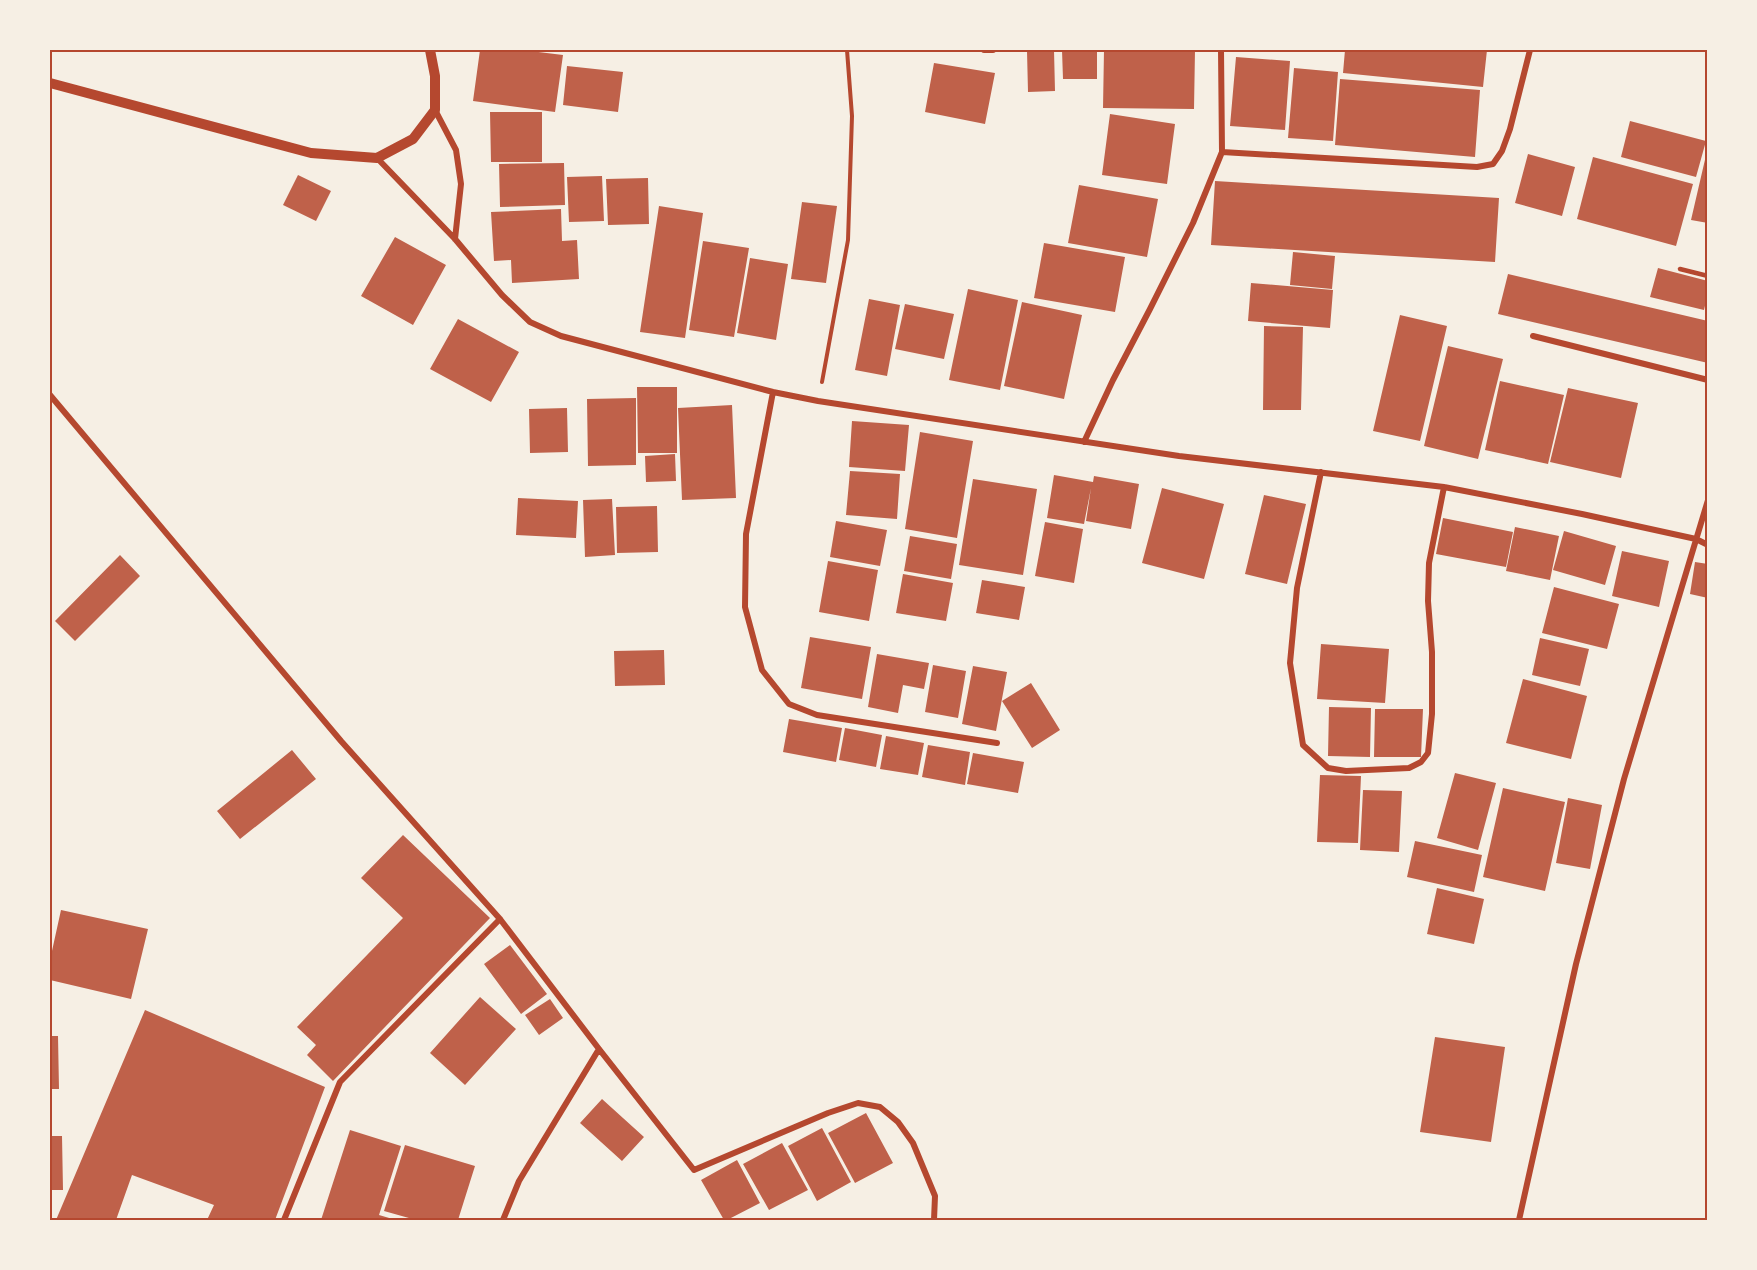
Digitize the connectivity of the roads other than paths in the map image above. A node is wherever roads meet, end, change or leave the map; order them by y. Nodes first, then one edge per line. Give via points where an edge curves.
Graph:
1 (430, 50) edge
2 (984, 50) edge
3 (993, 50) edge
4 (1221, 50) edge
5 (1530, 50) edge
6 (50, 83) edge
7 (435, 110) junction
8 (1222, 152) junction
9 (378, 158) junction
10 (455, 239) junction
11 (1680, 269) dead end
12 (1707, 276) edge
13 (1533, 336) dead end
14 (1707, 380) edge
15 (773, 392) junction
16 (50, 395) edge
17 (1084, 442) junction
18 (1321, 472) junction
19 (1444, 487) junction
20 (1707, 500) edge
21 (1696, 539) junction
22 (1707, 545) edge
23 (997, 743) dead end
24 (500, 919) junction
25 (599, 1049) junction
26 (284, 1221) edge
27 (503, 1221) edge
28 (934, 1221) edge
29 (1519, 1221) edge

1 - 7 street
2 - 3 street
4 - 8 street
5 - 8 street via 1510,129 1493,164 1477,167
6 - 9 street via 311,153
7 - 9 street via 413,139
7 - 10 street via 456,150 461,184
8 - 17 street via 1193,223
9 - 10 street
10 - 15 street via 530,322 561,336
11 - 12 lane
13 - 14 street
15 - 17 street
15 - 23 street via 746,534 745,607 762,670 789,704 817,715
16 - 24 street via 341,741
17 - 18 street
18 - 19 street
18 - 19 street via 1297,588 1290,663 1303,745 1328,768 1346,771 1409,768 1428,753 1432,694 1430,563
19 - 21 street
20 - 21 street
21 - 22 street
21 - 29 street via 1618,802 1576,964
24 - 25 street
24 - 26 street via 340,1082
25 - 27 street via 519,1181
25 - 28 street via 694,1170 828,1113 858,1103 880,1107 913,1143 935,1196

